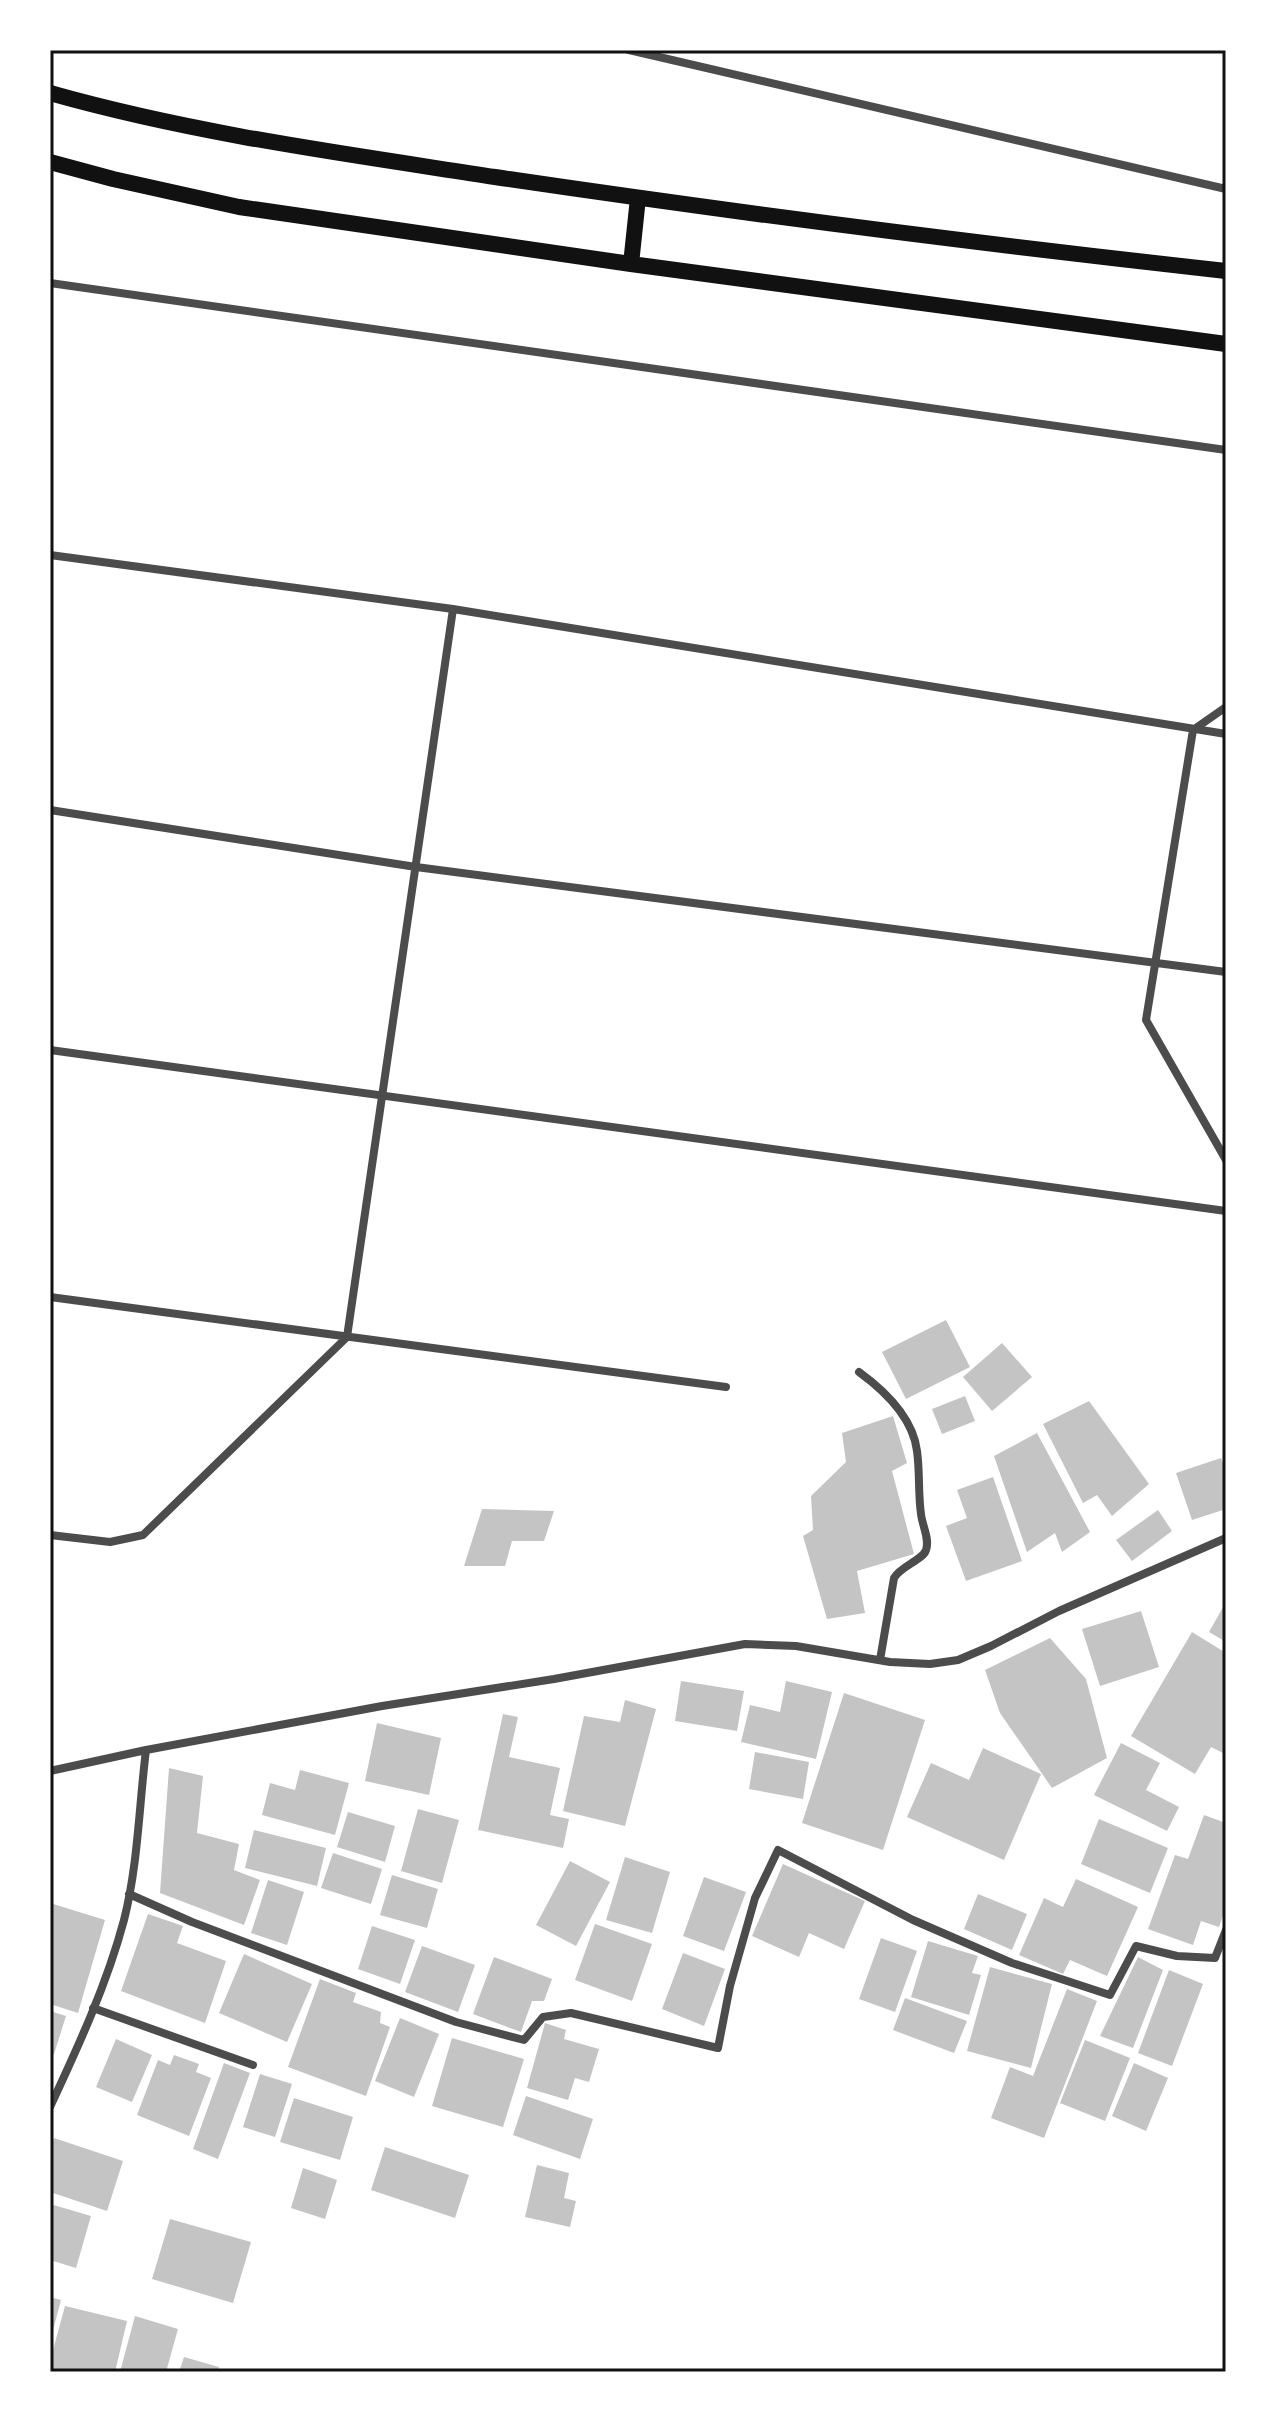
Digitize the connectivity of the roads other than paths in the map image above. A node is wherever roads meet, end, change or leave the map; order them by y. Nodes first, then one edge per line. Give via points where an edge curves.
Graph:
1 (629, 50) edge
2 (50, 93) edge
3 (50, 162) edge
4 (1226, 189) edge
5 (638, 198) junction
6 (631, 264) junction
7 (1226, 271) edge
8 (50, 283) edge
9 (1226, 344) edge
10 (1226, 450) edge
11 (50, 555) edge
12 (453, 609) junction
13 (1226, 707) edge
14 (1193, 730) junction
15 (1226, 734) edge
16 (50, 810) edge
17 (416, 867) junction
18 (1157, 962) junction
19 (1226, 972) edge
20 (50, 1050) edge
21 (382, 1096) junction
22 (1226, 1160) edge
23 (1226, 1211) edge
24 (50, 1297) edge
25 (347, 1337) junction
26 (859, 1372) dead end
27 (726, 1387) dead end
28 (50, 1535) edge
29 (1226, 1538) edge
30 (880, 1660) junction
31 (146, 1750) junction
32 (50, 1771) edge
33 (129, 1894) junction
34 (1226, 1930) edge
35 (93, 2008) junction
36 (253, 2065) dead end
37 (50, 2107) edge

1 - 4 street
2 - 5 main road via 265,142
3 - 6 main road via 239,207
5 - 6 main road
5 - 7 main road
6 - 9 main road
8 - 10 street
11 - 12 street
12 - 14 street
12 - 17 street
13 - 14 street
14 - 15 street
14 - 18 street
16 - 17 street
17 - 18 street
17 - 21 street
18 - 19 street
18 - 22 street via 1146,1020
20 - 21 street
21 - 23 street
21 - 25 street
24 - 25 street
25 - 27 street
25 - 28 street via 143,1535 110,1542
26 - 30 street via 879,1386 912,1431 926,1536 923,1556 894,1578
29 - 30 street via 958,1660
30 - 31 street via 796,1646 745,1644
31 - 32 street
31 - 33 street
33 - 34 street via 456,2022 524,2040 543,2017 571,2013 718,2048 755,1898 778,1850 913,1920 1012,1963 1110,1995 1136,1946 1215,1958
33 - 35 street
35 - 36 street
35 - 37 street

